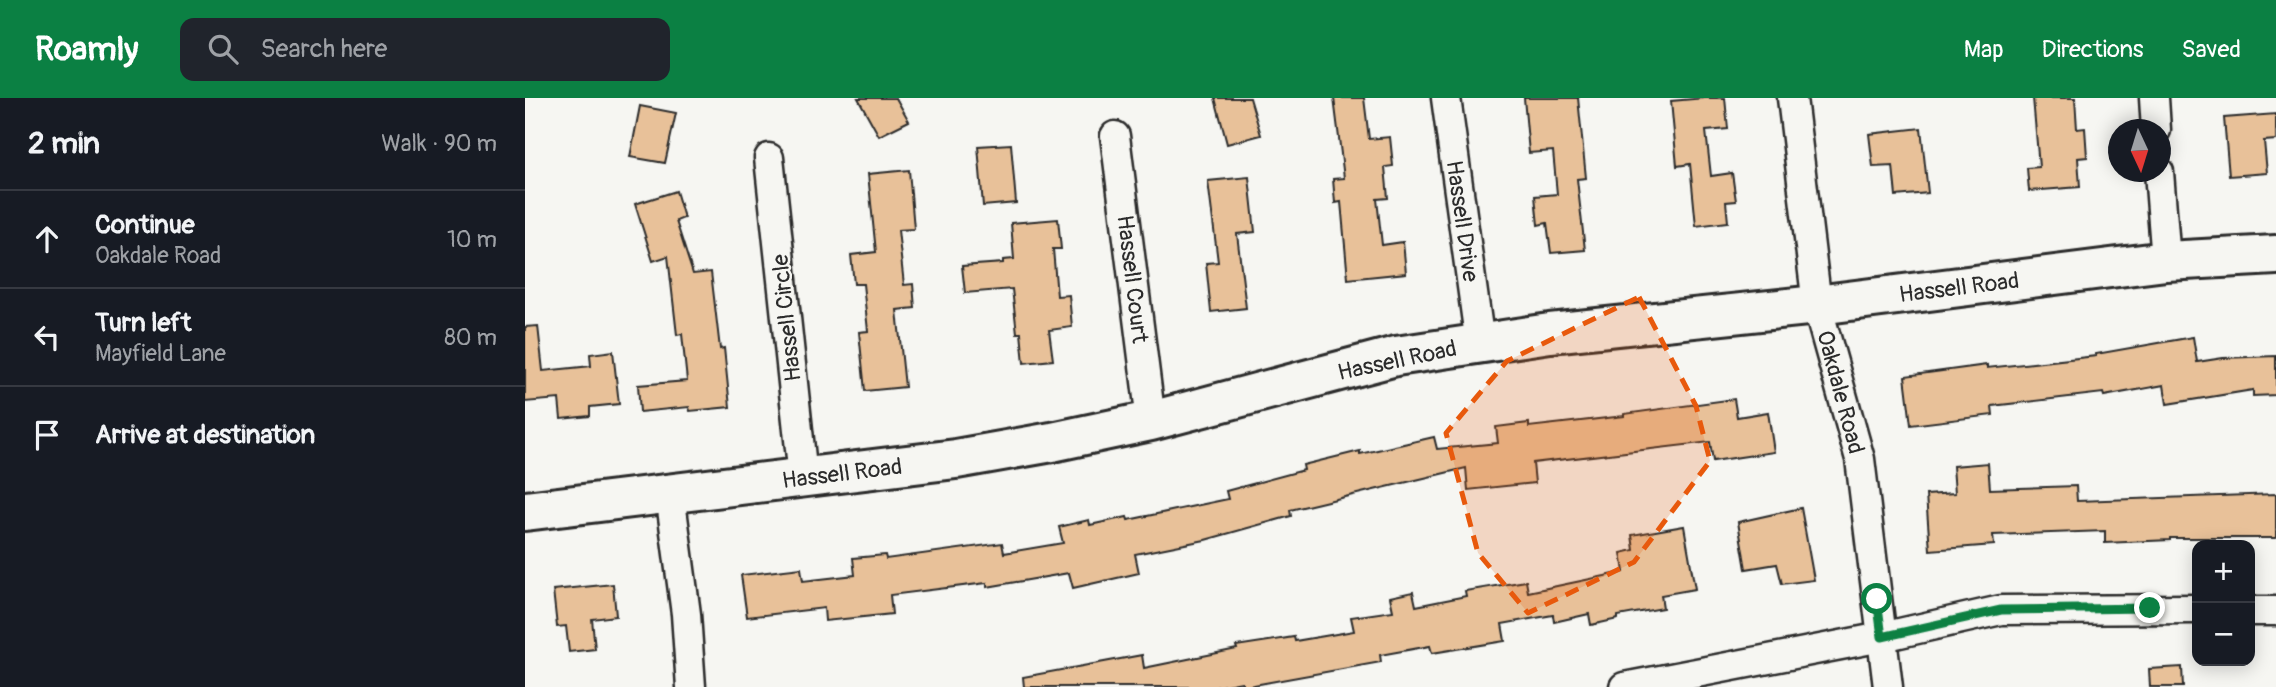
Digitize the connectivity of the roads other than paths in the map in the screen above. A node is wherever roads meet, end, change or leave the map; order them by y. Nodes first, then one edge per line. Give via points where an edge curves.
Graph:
1 (1446, 98) edge
2 (1792, 98) edge
3 (2154, 98) edge
4 (2155, 119) edge
5 (1115, 136) dead end
6 (769, 158) dead end
7 (2160, 182) edge
8 (2276, 255) edge
9 (2166, 261) junction
10 (1818, 305) junction
11 (1480, 344) junction
12 (1151, 421) junction
13 (803, 477) junction
14 (670, 494) junction
15 (525, 511) edge
16 (2192, 610) edge
17 (2255, 611) edge
18 (2276, 611) edge
19 (1882, 637) junction
20 (691, 687) edge
21 (1624, 687) edge
22 (1888, 687) edge

1 - 11 street, Hassell Drive
2 - 10 street, Oakdale Road
3 - 4 street
5 - 12 street, Hassell Court
6 - 13 street, Hassell Circle
7 - 9 street
8 - 9 street, Hassell Road
9 - 10 street, Hassell Road
10 - 11 street, Hassell Road
10 - 19 street, Oakdale Road via 1860,459
11 - 12 street, Hassell Road via 1396,356
12 - 13 street, Hassell Road via 956,459
13 - 14 street, Hassell Road
14 - 15 street, Hassell Road
14 - 20 street
16 - 19 street via 2001,610
17 - 18 street
19 - 21 street
19 - 22 street, Oakdale Road

